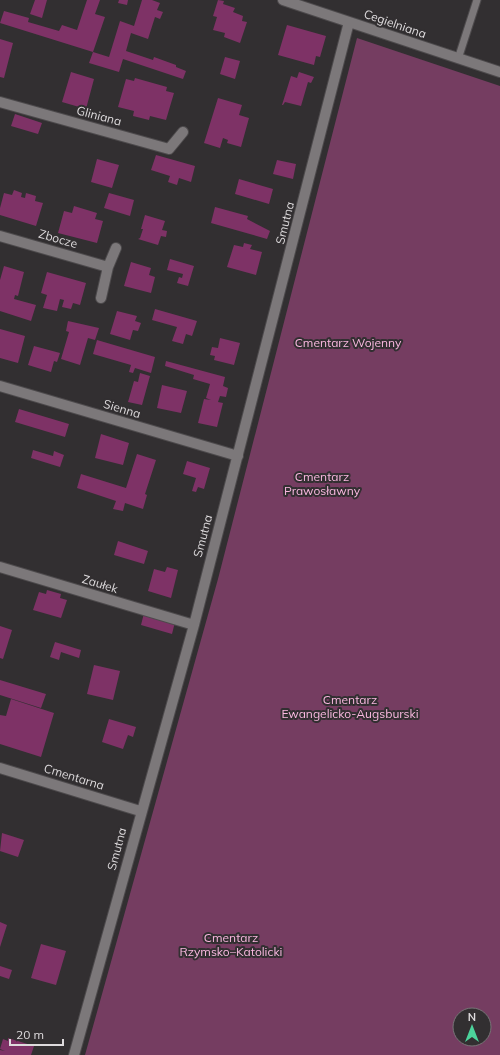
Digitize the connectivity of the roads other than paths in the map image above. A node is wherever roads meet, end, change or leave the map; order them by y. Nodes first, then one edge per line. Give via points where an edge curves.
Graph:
1 (283, 0) edge
2 (477, 0) edge
3 (349, 22) junction
4 (458, 59) junction
5 (500, 72) edge
6 (0, 102) edge
7 (183, 132) dead end
8 (0, 236) edge
9 (116, 248) dead end
10 (108, 267) junction
11 (101, 298) dead end
12 (0, 386) edge
13 (238, 456) junction
14 (0, 567) edge
15 (194, 625) junction
16 (0, 768) edge
17 (140, 811) junction
18 (74, 1055) edge

1 - 3 street, Cegielniana
2 - 4 lane
3 - 4 street, Cegielniana
3 - 13 street, Smutna
4 - 5 street, Cegielniana
6 - 7 street, Gliniana via 169,149
8 - 10 street, Zbocze
9 - 10 street
10 - 11 street
12 - 13 street, Sienna
13 - 15 street, Smutna
14 - 15 street, Zaułek
15 - 17 street, Smutna
16 - 17 street, Cmentarna
17 - 18 street, Smutna

